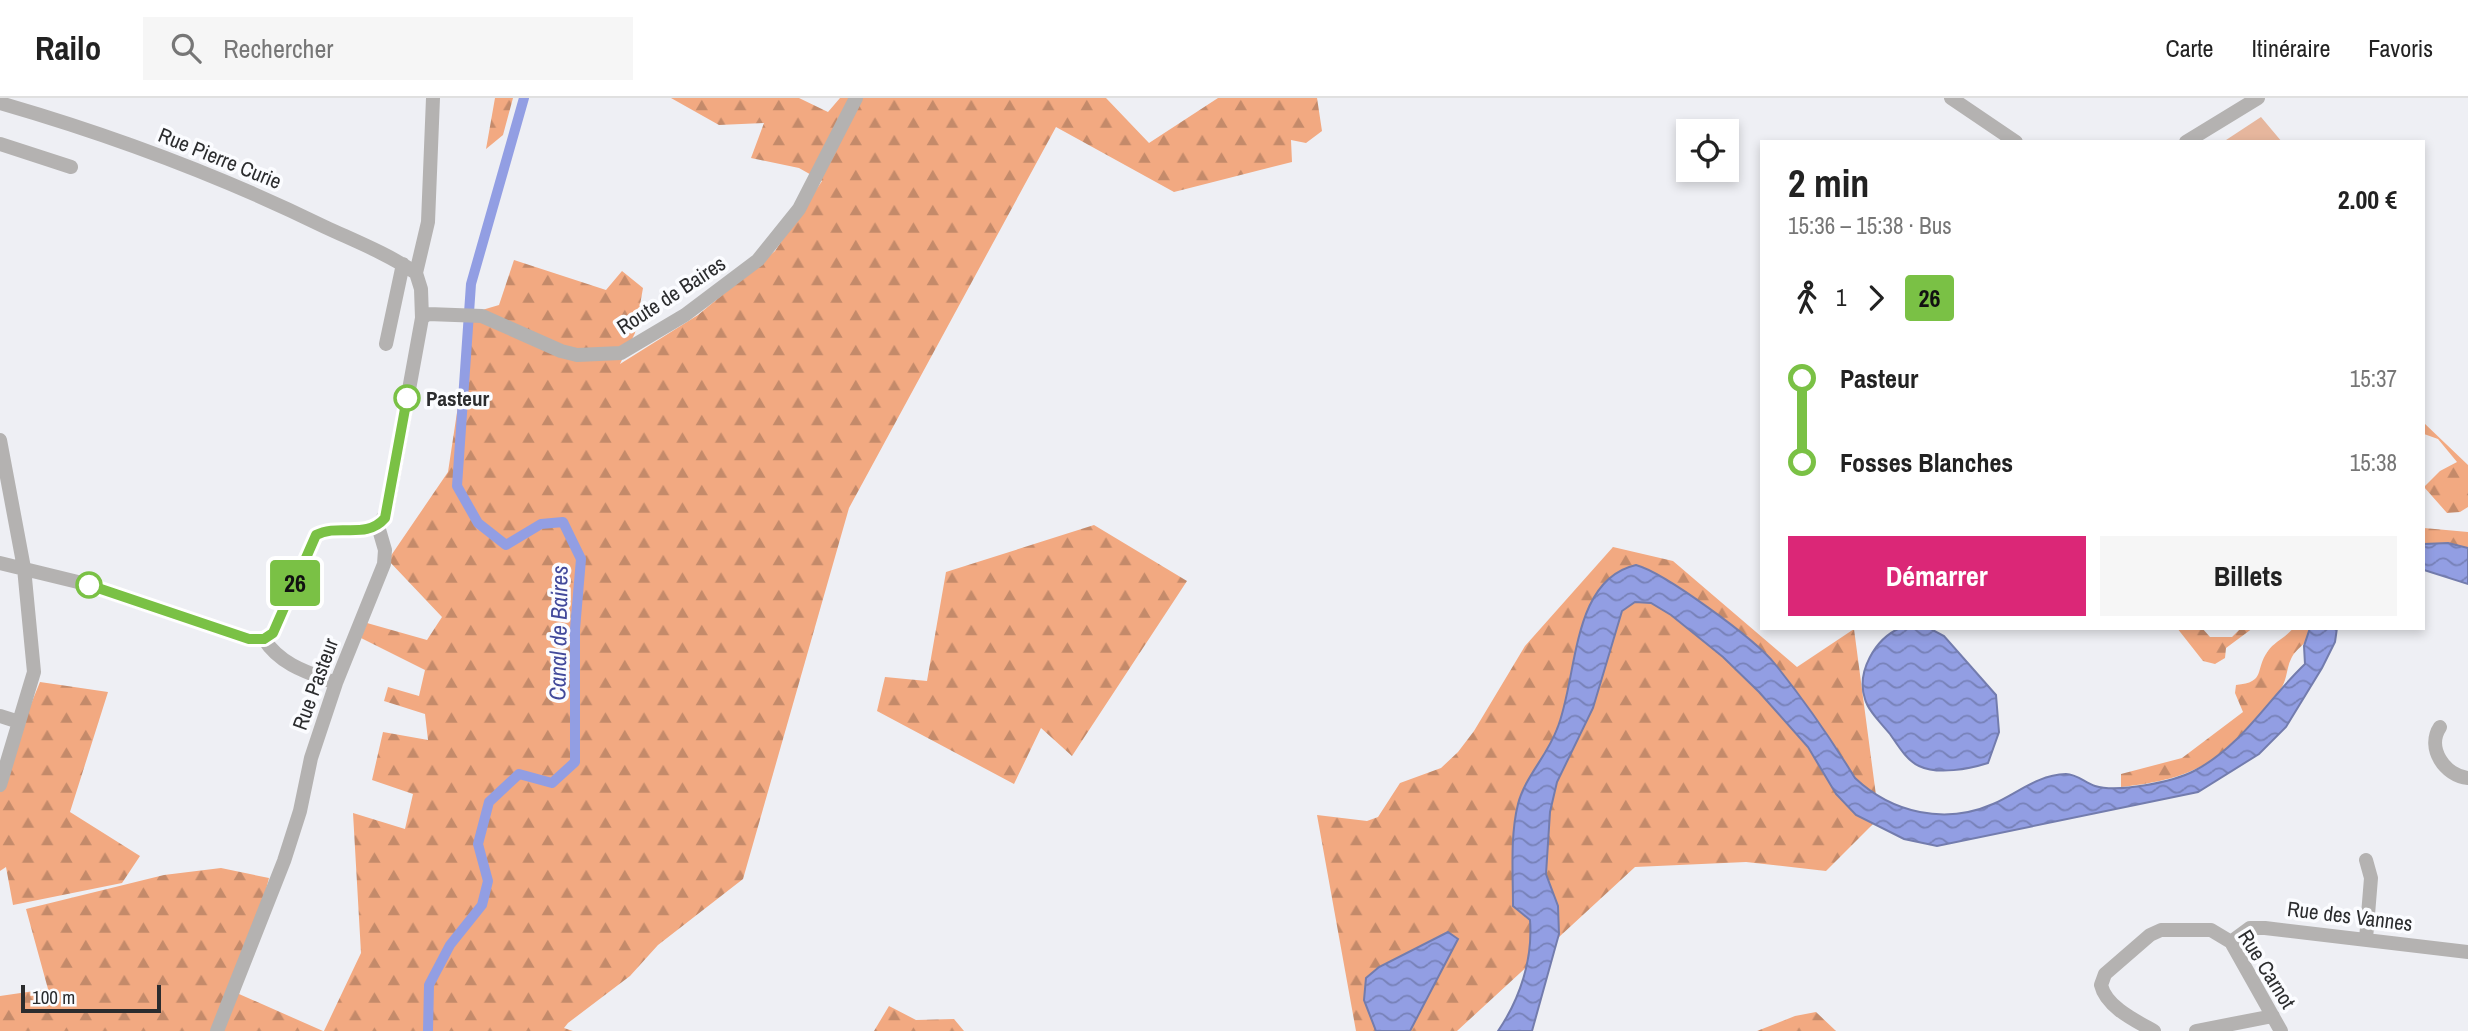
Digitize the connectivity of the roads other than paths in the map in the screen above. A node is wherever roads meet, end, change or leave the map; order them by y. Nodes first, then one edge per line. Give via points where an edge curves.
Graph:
1 (433, 98) edge
2 (856, 98) edge
3 (1951, 98) edge
4 (2258, 98) edge
5 (0, 103) edge
6 (2013, 140) edge
7 (2189, 140) edge
8 (0, 144) edge
9 (71, 167) dead end
10 (409, 269) junction
11 (422, 318) junction
12 (386, 344) dead end
13 (0, 440) edge
14 (378, 526) junction
15 (0, 563) edge
16 (24, 568) junction
17 (264, 639) junction
18 (336, 684) junction
19 (0, 716) edge
20 (19, 722) junction
21 (2440, 727) dead end
22 (2468, 778) edge
23 (0, 785) edge
24 (2366, 860) dead end
25 (2366, 939) junction
26 (2231, 942) junction
27 (2468, 952) edge
28 (2273, 1016) junction
29 (217, 1031) edge
30 (2154, 1031) edge
31 (2196, 1031) edge
32 (2281, 1031) edge

1 - 10 street via 428,222
2 - 11 street, Route de Baires via 788,226 740,276 621,354 561,351 482,316 428,314
3 - 6 street
4 - 7 street
5 - 10 street, Rue Pierre Curie via 198,170
8 - 9 street
10 - 11 street via 421,289
10 - 12 street
11 - 14 street via 388,505
13 - 16 street
14 - 17 street via 362,531 328,529 316,535 273,633
14 - 18 street, Rue Pasteur via 384,564
15 - 16 street
16 - 17 street via 249,639
16 - 20 street via 34,672
17 - 18 street via 272,652 300,670
18 - 29 street, Rue Pasteur via 284,861
19 - 20 street
20 - 23 street
21 - 22 street via 2433,737 2445,768 2452,775
24 - 25 street via 2371,878
25 - 26 street, Rue des Vannes via 2258,928
25 - 27 street, Rue des Vannes
26 - 28 street, Rue Carnot
26 - 30 street, Rue Carnot via 2211,930 2161,930 2105,974 2101,985 2109,999
28 - 31 street
28 - 32 street, Rue Carnot

